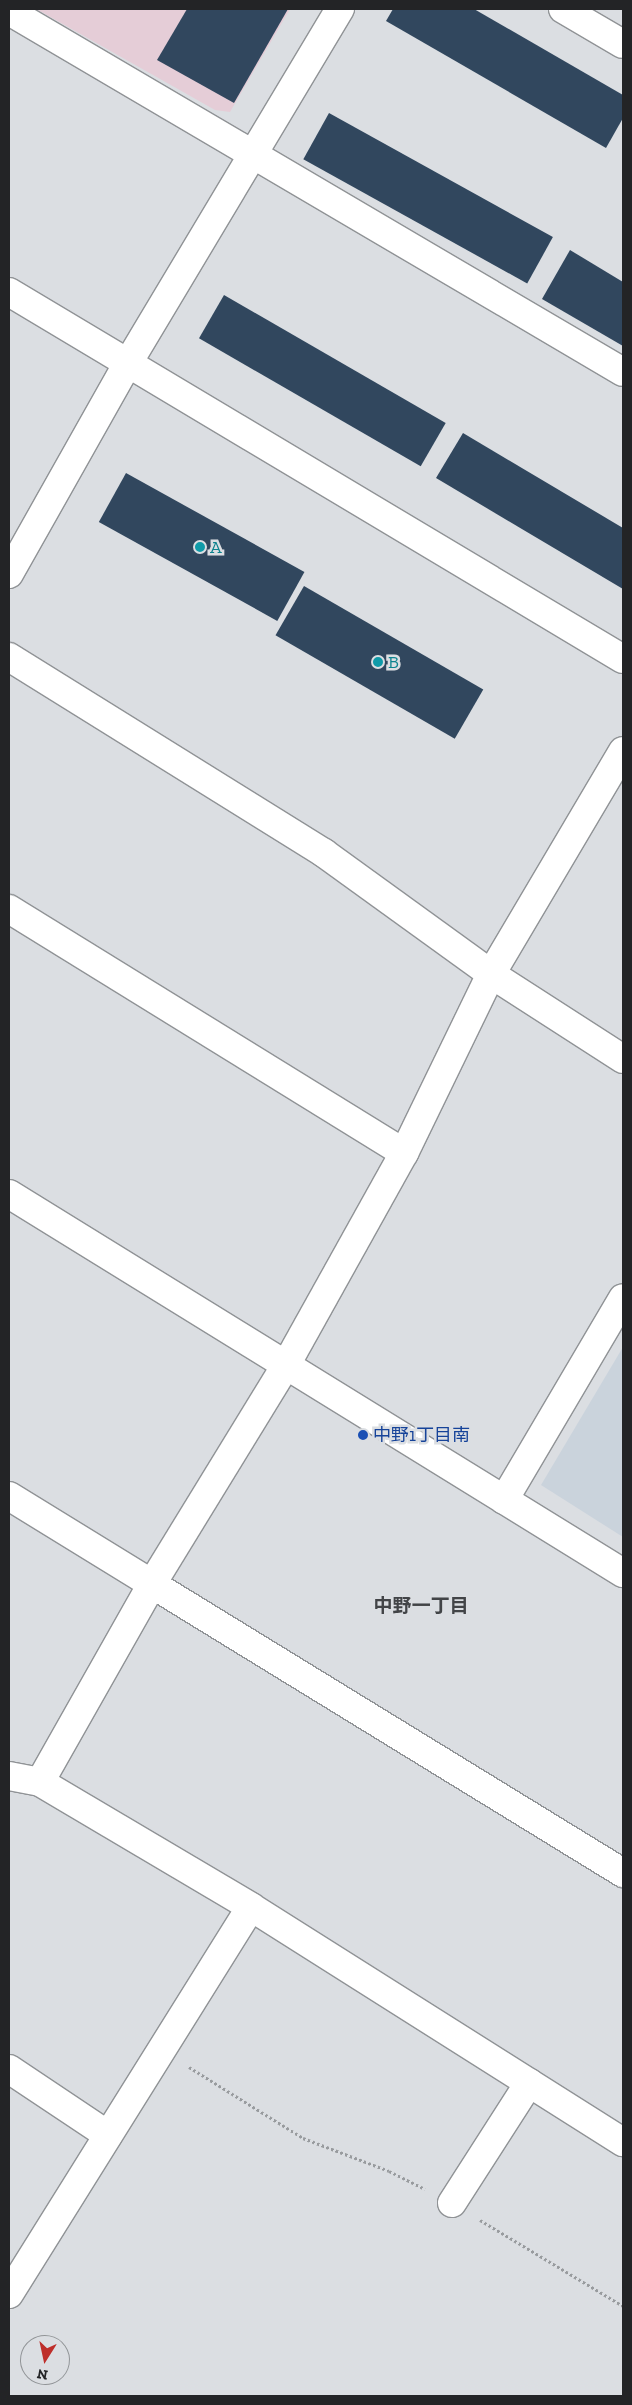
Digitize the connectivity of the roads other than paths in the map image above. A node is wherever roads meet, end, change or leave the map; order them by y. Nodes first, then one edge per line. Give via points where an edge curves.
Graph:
1 (340, 9) edge
2 (563, 9) edge
3 (9, 11) edge
4 (623, 44) edge
5 (252, 155) junction
6 (9, 292) edge
7 (128, 363) junction
8 (623, 372) edge
9 (9, 574) edge
10 (9, 657) edge
11 (623, 659) edge
12 (623, 751) edge
13 (9, 909) edge
14 (491, 974) junction
15 (623, 1059) edge
16 (404, 1153) junction
17 (9, 1194) edge
18 (623, 1298) edge
19 (286, 1365) junction
20 (9, 1496) edge
21 (504, 1500) junction
22 (623, 1574) edge
23 (152, 1584) junction
24 (9, 1776) edge
25 (40, 1782) junction
26 (623, 1873) edge
27 (250, 1907) junction
28 (9, 2069) edge
29 (529, 2083) junction
30 (108, 2135) junction
31 (623, 2142) edge
32 (452, 2203) road end
33 (9, 2294) edge

1 - 5 street
2 - 4 street
3 - 5 street
5 - 7 street
5 - 8 street
6 - 7 street
7 - 9 street
7 - 11 street
10 - 14 street via 324,853
12 - 14 street
13 - 16 street
14 - 15 street
14 - 16 street
16 - 19 street
17 - 19 street
18 - 21 street
19 - 21 street
19 - 23 street
20 - 23 street
21 - 22 street
23 - 25 street
23 - 26 street
24 - 25 street
25 - 27 street
27 - 29 street
27 - 30 street
28 - 30 street
29 - 31 street
29 - 32 street
30 - 33 street

